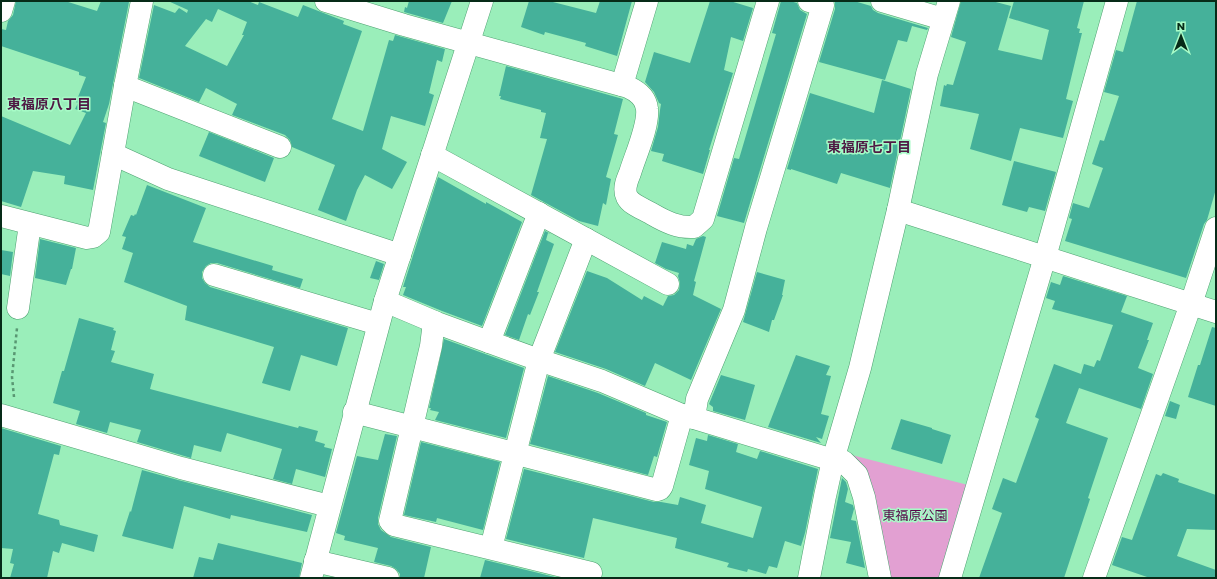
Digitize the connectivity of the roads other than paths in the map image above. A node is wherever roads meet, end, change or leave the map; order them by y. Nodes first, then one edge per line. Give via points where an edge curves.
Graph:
1 (4, 1) edge
2 (142, 1) edge
3 (326, 1) edge
4 (482, 1) edge
5 (647, 1) edge
6 (768, 1) edge
7 (809, 1) edge
8 (882, 1) edge
9 (1117, 1) edge
10 (946, 10) edge
11 (1, 11) edge
12 (468, 43) junction
13 (622, 85) junction
14 (125, 86) junction
15 (280, 147) dead end
16 (112, 154) junction
17 (432, 155) junction
18 (898, 210) junction
19 (539, 213) junction
20 (1, 216) edge
21 (30, 224) junction
22 (1216, 228) edge
23 (586, 239) junction
24 (400, 255) junction
25 (1045, 258) junction
26 (214, 275) dead end
27 (668, 284) dead end
28 (385, 301) junction
29 (1192, 304) junction
30 (18, 308) road end
31 (1216, 312) edge
32 (434, 322) junction
33 (378, 324) junction
34 (489, 342) junction
35 (539, 360) junction
36 (354, 412) junction
37 (688, 416) junction
38 (8, 417) edge
39 (412, 428) junction
40 (514, 453) junction
41 (834, 458) junction
42 (329, 506) junction
43 (491, 548) junction
44 (313, 569) edge
45 (536, 569) edge
46 (591, 573) dead end
47 (388, 578) edge
48 (809, 578) edge
49 (880, 578) edge
50 (950, 578) edge
51 (1094, 578) edge

1 - 11 street
2 - 14 street
3 - 12 street
4 - 12 street
5 - 13 street
6 - 13 street via 703,219 694,227 678,227 664,221 630,201 626,195 626,183 646,123 647,108 637,91
7 - 37 street via 823,5 734,310
8 - 10 street
9 - 25 street
10 - 18 street via 927,74
12 - 13 street
12 - 17 street
14 - 15 street
14 - 16 street
16 - 21 street via 100,230 97,234 87,238
16 - 24 street via 168,179
17 - 19 street
17 - 24 street
18 - 25 street
18 - 41 street via 860,368
19 - 23 street
19 - 34 street
20 - 21 street
21 - 30 street
22 - 29 street
23 - 27 street
23 - 35 street
24 - 28 street
25 - 29 street
25 - 50 street
26 - 33 street
28 - 32 street
28 - 33 street
29 - 31 street
29 - 51 street
32 - 34 street
32 - 39 street via 432,346
33 - 36 street
34 - 35 street
35 - 37 street via 602,381
35 - 40 street
36 - 39 street
36 - 42 street
37 - 40 street via 662,486 657,490
37 - 41 street
38 - 42 street via 181,468
39 - 40 street
39 - 43 street via 390,521 394,525
40 - 43 street
41 - 48 street via 824,496
41 - 49 street via 844,462 857,475 864,497
42 - 44 street
43 - 45 street
44 - 47 street
45 - 46 street

